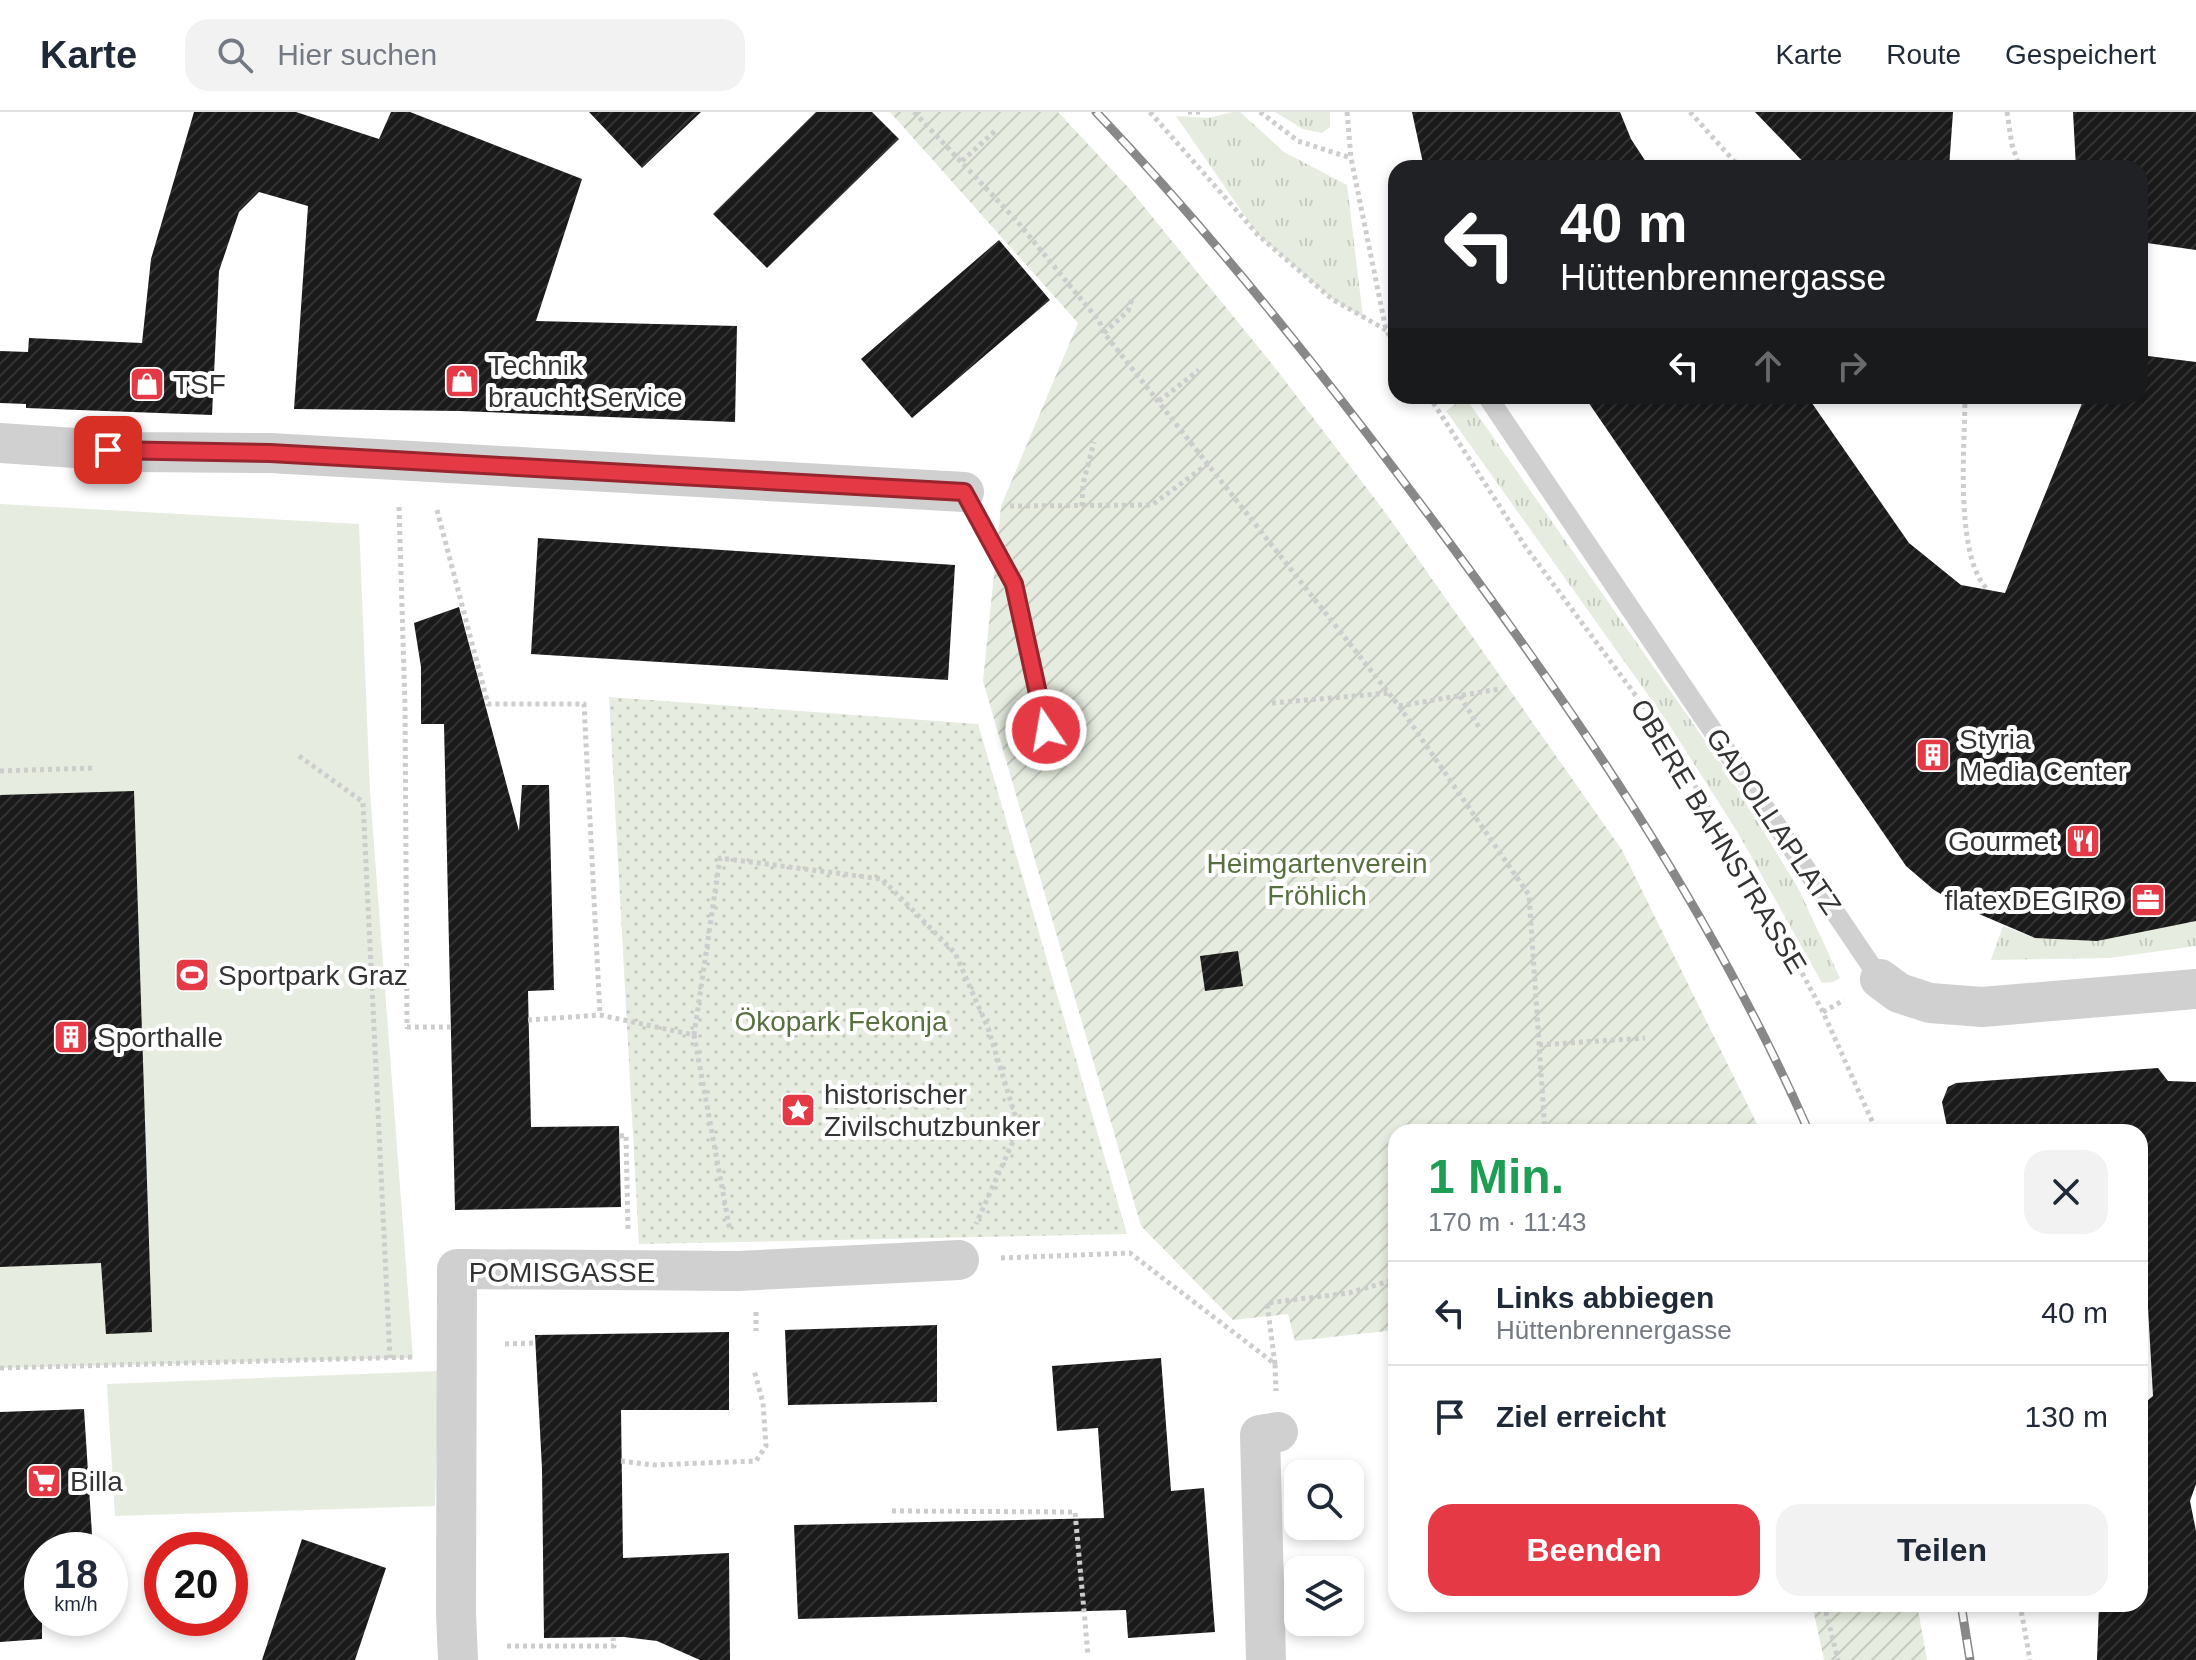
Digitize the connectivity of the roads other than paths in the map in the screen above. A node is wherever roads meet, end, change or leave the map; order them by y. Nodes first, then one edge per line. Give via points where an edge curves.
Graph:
1 (1492, 404) edge
2 (0, 443) edge
3 (964, 492) joint
4 (1046, 730) dead end
5 (1880, 979) joint
6 (2196, 989) edge
7 (959, 1260) road end
8 (1278, 1432) road end
9 (458, 1660) edge
10 (1266, 1660) edge

1 - 5 lane, GADOLLAPLATZ
2 - 3 street
3 - 4 lane via 1014,584
5 - 6 street, GADOLLAPLATZ via 1899,993 1930,1003 1982,1007
7 - 9 street, POMISGASSE via 738,1271 457,1269
8 - 10 street via 1260,1435

